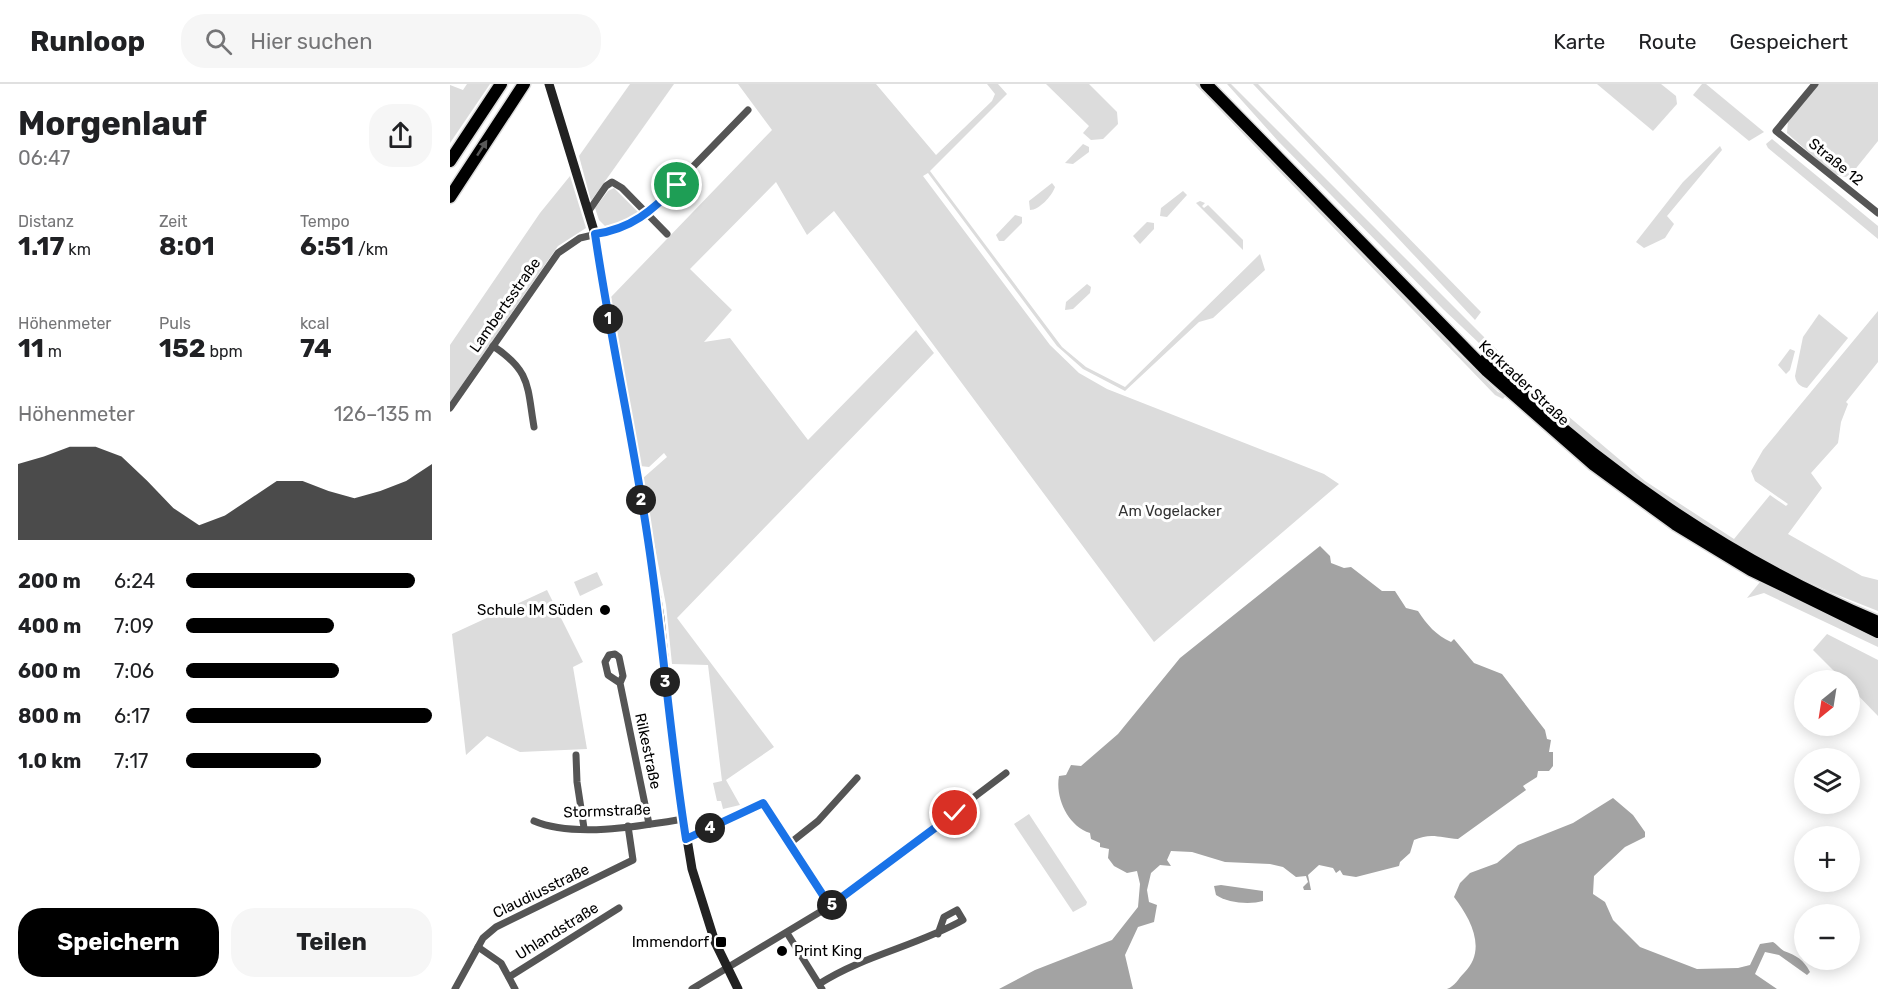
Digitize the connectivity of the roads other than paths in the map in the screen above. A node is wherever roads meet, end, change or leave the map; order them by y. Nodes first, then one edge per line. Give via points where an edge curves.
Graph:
1 (501, 84) edge
2 (524, 84) edge
3 (549, 84) edge
4 (1206, 84) edge
5 (1217, 84) edge
6 (1815, 84) edge
7 (748, 110) dead end
8 (450, 161) edge
9 (450, 197) edge
10 (588, 212) junction
11 (1878, 213) edge
12 (647, 214) junction
13 (595, 234) junction
14 (667, 234) dead end
15 (493, 346) junction
16 (450, 408) edge
17 (534, 427) dead end
18 (1852, 611) junction
19 (1878, 615) edge
20 (1878, 622) edge
21 (1878, 632) edge
22 (620, 683) dead end
23 (576, 755) dead end
24 (1006, 773) dead end
25 (857, 778) dead end
26 (683, 819) junction
27 (534, 820) dead end
28 (649, 824) junction
29 (628, 826) junction
30 (584, 828) junction
31 (686, 839) junction
32 (789, 844) junction
33 (830, 906) junction
34 (619, 909) dead end
35 (787, 933) junction
36 (939, 934) dead end
37 (478, 947) junction
38 (725, 969) junction
39 (509, 977) junction
40 (820, 986) edge
41 (455, 989) edge
42 (515, 989) edge
43 (692, 989) edge
44 (738, 989) edge

1 - 8 highway
9 -> 2 highway
3 - 10 street
4 - 21 highway, Kerkrader Straße via 1487,371 1594,465 1675,524 1751,570
5 - 18 highway, Kerkrader Straße via 1492,364 1597,457 1718,540
6 - 11 street, Straße 12 via 1776,131
7 - 12 street
10 - 12 street via 612,183
10 - 13 street
12 - 13 street, Lambertsstraße via 634,223
12 - 14 street
13 - 15 street, Lambertsstraße via 580,238 558,253
13 - 26 street via 646,528
15 - 16 street, Lambertsstraße
15 - 17 street via 523,373
18 - 19 highway
18 - 20 highway, Kerkrader Straße
22 - 28 street, Rilkestraße
23 - 30 street
24 - 33 street
25 - 32 street via 818,821
26 - 28 street, Stormstraße
26 - 31 street
27 - 30 street, Stormstraße via 547,826
28 - 29 street, Stormstraße
29 - 30 street, Stormstraße
29 - 37 street, Claudiusstraße via 634,858 630,863 509,919
31 - 32 street via 763,803
31 - 38 street
32 - 33 street
33 - 35 street
34 - 39 street, Uhlandstraße
35 - 38 street
35 - 40 street
36 - 40 street via 844,968
37 - 39 street via 495,957
37 - 41 street, Claudiusstraße
38 - 43 street
38 - 44 street
39 - 42 street

